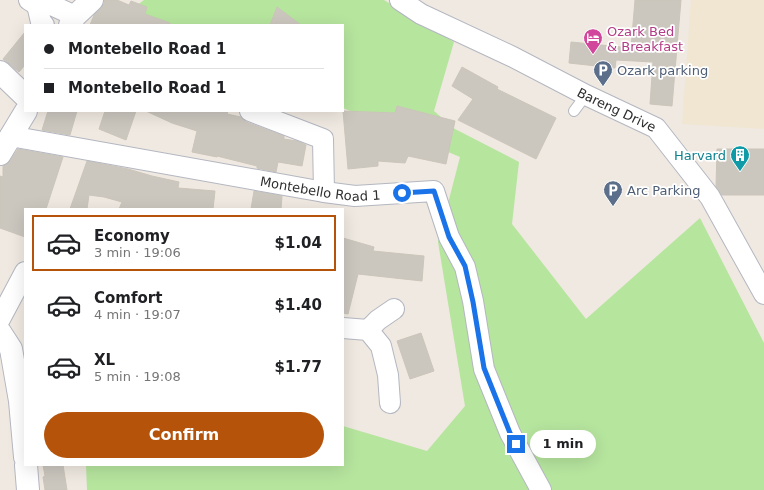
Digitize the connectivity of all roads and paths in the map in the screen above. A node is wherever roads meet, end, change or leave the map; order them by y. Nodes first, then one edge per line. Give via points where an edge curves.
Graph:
1 (92, 0) edge
2 (400, 0) edge
3 (33, 2) edge
4 (72, 20) edge
5 (43, 24) edge
6 (0, 72) edge
7 (24, 95) edge
8 (25, 112) edge
9 (253, 112) edge
10 (5, 145) edge
11 (324, 192) junction
12 (24, 274) edge
13 (764, 294) edge
14 (394, 309) dead end
15 (0, 319) edge
16 (344, 328) edge
17 (368, 330) junction
18 (0, 332) edge
19 (390, 403) dead end
20 (24, 446) edge
21 (26, 466) edge
22 (28, 490) edge
23 (541, 490) edge

1 - 4 main road
2 - 13 street, Bareng Drive via 422,14 513,57 580,103 656,128 710,197
3 - 4 street via 47,3
3 - 5 street
6 - 7 main road
8 - 10 main road
9 - 11 street via 323,139
10 - 11 street, Montebello Road 1
11 - 23 street, Montebello Road 1 via 355,196 434,191 449,237 465,266 484,368 510,433
12 - 15 street
14 - 17 street
16 - 17 street
17 - 19 street via 381,346 388,375
18 - 20 main road via 11,349
21 - 22 main road

